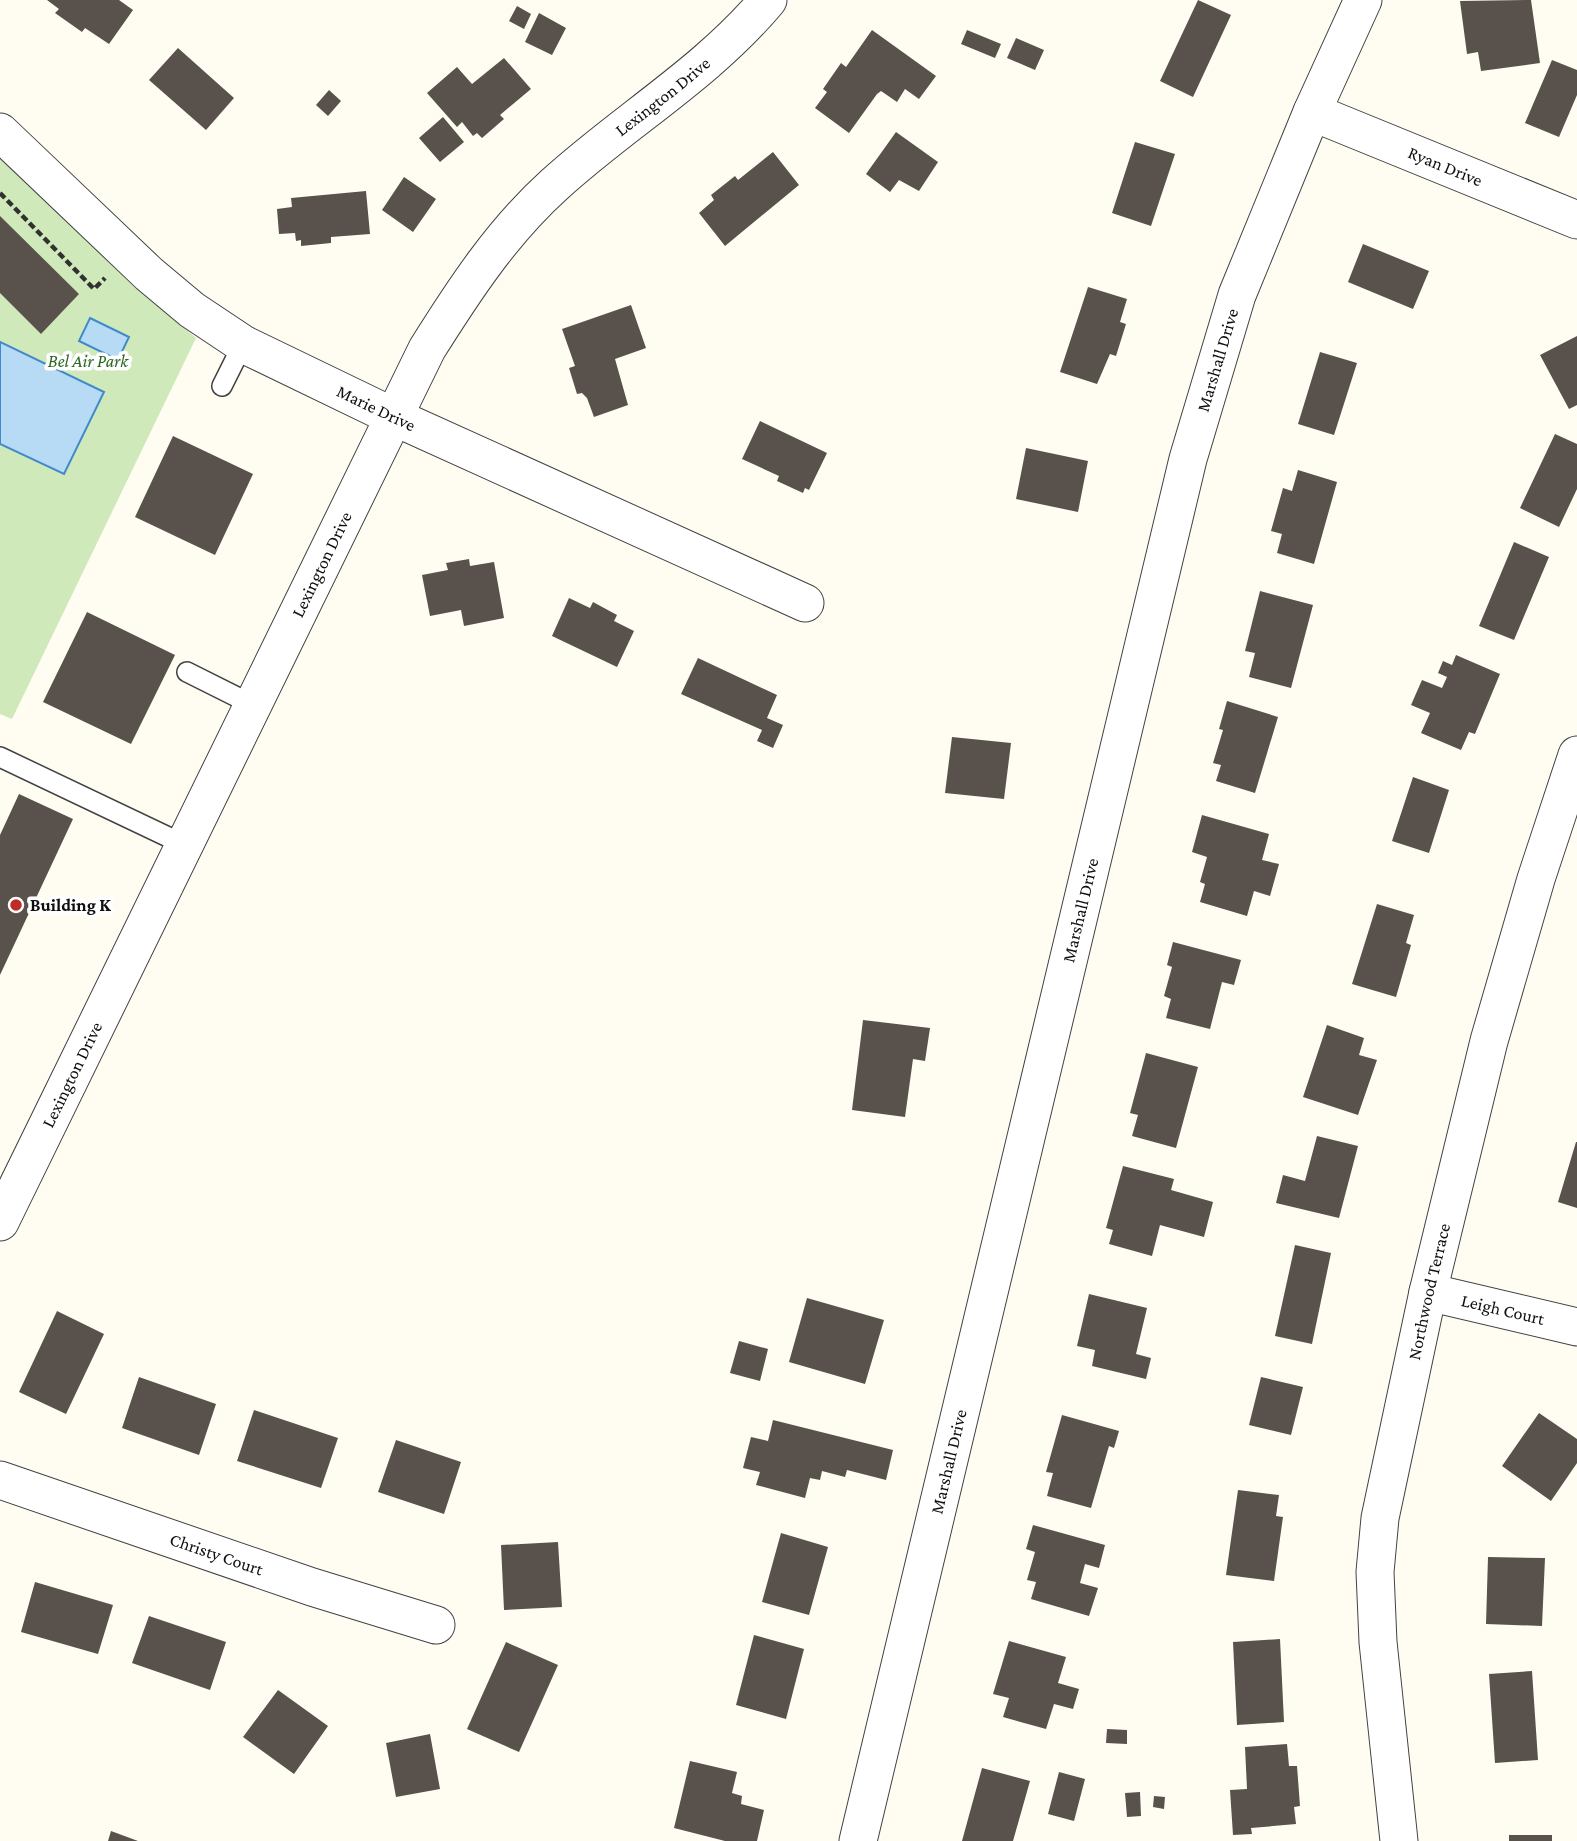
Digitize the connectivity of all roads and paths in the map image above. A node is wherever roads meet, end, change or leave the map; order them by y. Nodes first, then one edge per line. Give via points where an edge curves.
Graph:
1 (768, 0) edge
2 (1363, 0) edge
3 (1312, 112) junction
4 (0, 132) edge
5 (0, 193) edge
6 (1577, 220) edge
7 (129, 257) junction
8 (243, 344) junction
9 (222, 386) dead end
10 (392, 416) junction
11 (805, 603) dead end
12 (187, 672) dead end
13 (253, 705) junction
14 (1577, 755) edge
15 (0, 757) edge
16 (1566, 821) edge
17 (186, 845) junction
18 (0, 1222) edge
19 (1428, 1292) junction
20 (1577, 1327) edge
21 (0, 1480) edge
22 (436, 1625) dead end
23 (858, 1841) edge
24 (1399, 1841) edge

1 - 10 street, Lexington Drive via 688,79 593,150 520,217 460,296
2 - 3 street, Marshall Drive
3 - 6 street, Ryan Drive
3 - 23 street, Marshall Drive via 1237,295 1188,459
4 - 7 street, Marie Drive
5 - 7 path via 94,289
7 - 8 street, Marie Drive via 192,310
8 - 9 lane
8 - 10 street, Marie Drive
10 - 11 street, Marie Drive
10 - 13 street, Lexington Drive
12 - 13 lane
13 - 17 street, Lexington Drive
14 - 16 street, Northwood Terrace
15 - 17 lane
16 - 19 street, Northwood Terrace via 1489,1041
17 - 18 street, Lexington Drive
19 - 20 street, Leigh Court
19 - 24 street, Northwood Terrace via 1376,1547 1378,1642
21 - 22 street, Christy Court

